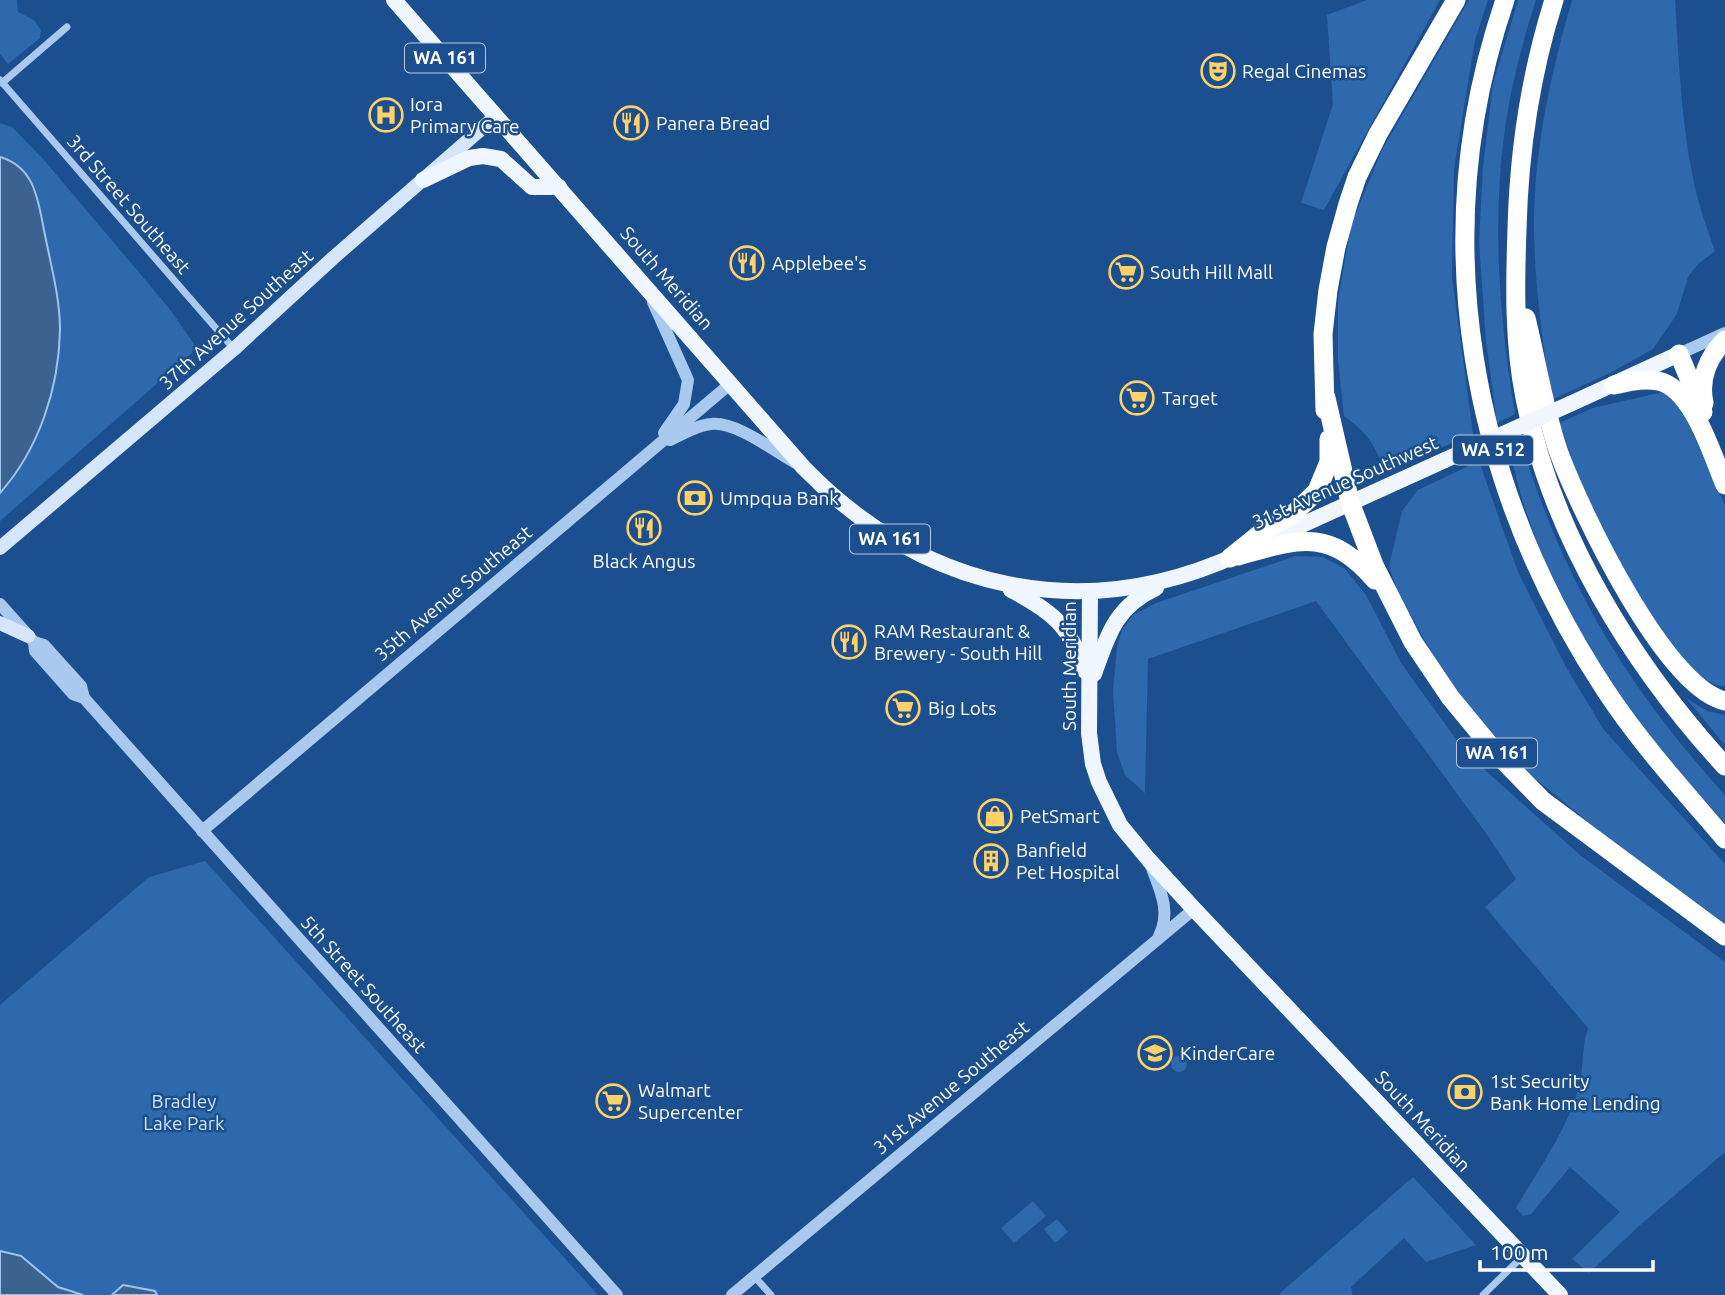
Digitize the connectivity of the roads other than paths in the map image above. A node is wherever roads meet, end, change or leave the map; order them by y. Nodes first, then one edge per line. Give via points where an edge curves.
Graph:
1 (394, 0) edge
2 (1456, 0) edge
3 (1505, 0) edge
4 (1554, 0) edge
5 (67, 27) dead end
6 (1, 81) edge
7 (496, 116) junction
8 (423, 180) junction
9 (559, 187) junction
10 (1515, 277) junction
11 (647, 288) junction
12 (1725, 333) edge
13 (1725, 340) edge
14 (234, 349) junction
15 (1679, 354) junction
16 (730, 384) junction
17 (1614, 385) junction
18 (1326, 398) junction
19 (1713, 435) junction
20 (654, 448) junction
21 (1725, 461) edge
22 (804, 468) junction
23 (1725, 485) edge
24 (1350, 502) junction
25 (0, 548) edge
26 (1230, 558) junction
27 (1180, 577) junction
28 (993, 581) junction
29 (1090, 591) junction
30 (0, 604) edge
31 (1394, 606) junction
32 (0, 623) edge
33 (31, 639) junction
34 (1090, 687) junction
35 (1725, 701) edge
36 (1725, 766) edge
37 (202, 831) junction
38 (1725, 839) edge
39 (1149, 860) junction
40 (1194, 909) junction
41 (1725, 936) edge
42 (1155, 942) junction
43 (1523, 1257) junction
44 (754, 1276) junction
45 (617, 1295) edge
46 (732, 1295) edge
47 (771, 1295) edge
48 (1483, 1295) edge
49 (1560, 1295) edge

1 - 7 main road, South Meridian / WA 161
2 - 18 highway via 1378,134 1348,204 1323,334
3 - 38 highway, WA 512 via 1475,120 1465,205 1466,283 1485,419 1527,544 1606,692
4 - 10 highway, WA 512 via 1538,50 1522,143
5 - 6 street
6 - 14 street, 3rd Street Southeast
7 - 8 main road, 37th Avenue Southeast
7 - 9 main road, South Meridian / WA 161
8 - 9 main road via 483,156 501,159 532,187
8 - 14 main road, 37th Avenue Southeast
9 - 11 main road, South Meridian / WA 161
10 - 35 highway via 1559,452 1578,498 1658,640 1694,683
10 - 36 highway, WA 512 via 1525,398 1536,446 1562,515 1623,635 1661,692
11 - 16 main road, South Meridian / WA 161
11 - 20 street via 688,380 684,404
12 - 15 street, 31st Avenue Southwest
13 - 19 highway via 1710,358 1702,384
14 - 25 main road, 37th Avenue Southeast
15 - 17 main road, 31st Avenue Southwest / WA 161
15 - 19 highway
16 - 20 street, 35th Avenue Southeast
16 - 22 main road, South Meridian / WA 161
17 - 23 highway via 1650,379 1680,393
17 - 24 main road, 31st Avenue Southwest / WA 161, bridge
18 - 24 highway
18 - 26 highway via 1329,462 1317,491 1292,515
19 - 21 highway
20 - 22 street via 714,423 740,431
20 - 37 street, 35th Avenue Southeast
22 - 28 main road, South Meridian / WA 161 via 842,505 888,538 946,567
24 - 26 main road, 31st Avenue Southwest / WA 161
24 - 31 highway, WA 161
26 - 27 main road, 31st Avenue Southwest / WA 161
26 - 31 highway via 1281,544 1331,545 1356,560
27 - 29 main road, 31st Avenue Southwest / WA 161
27 - 34 main road via 1139,597 1116,619
28 - 29 main road, South Meridian / WA 161
28 - 34 main road via 1056,618 1072,638
29 - 34 main road, South Meridian
30 - 33 street, 5th Street Southeast
31 - 41 highway, WA 161 via 1450,698 1529,787 1560,815
32 - 33 main road
33 - 37 street, 5th Street Southeast via 35,651 73,694 84,698
34 - 39 main road, South Meridian via 1090,746 1099,782 1116,818
37 - 45 street, 5th Street Southeast
39 - 40 main road, South Meridian
39 - 42 street via 1165,910 1164,925
40 - 42 street, 31st Avenue Southeast
40 - 43 main road, South Meridian
42 - 44 street, 31st Avenue Southeast
43 - 48 street
43 - 49 main road, South Meridian
44 - 46 street, 31st Avenue Southeast
44 - 47 street

